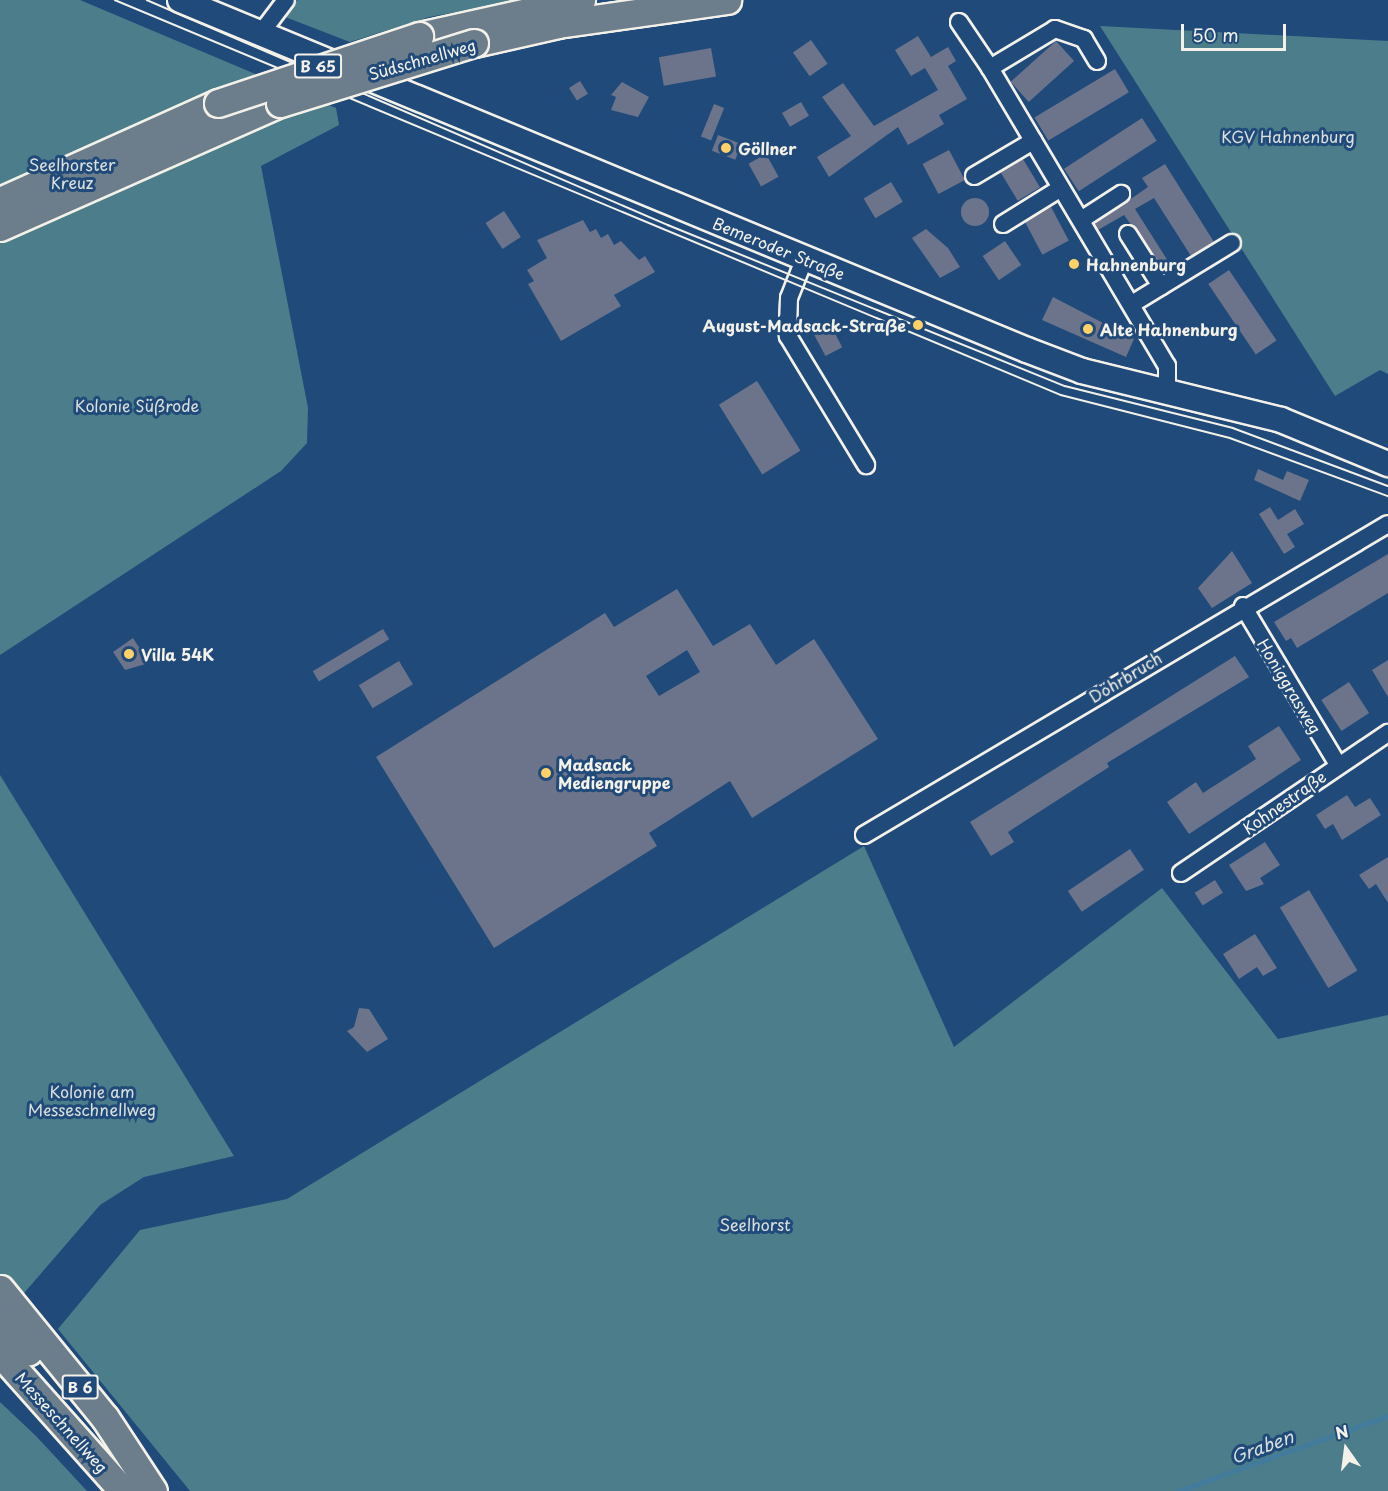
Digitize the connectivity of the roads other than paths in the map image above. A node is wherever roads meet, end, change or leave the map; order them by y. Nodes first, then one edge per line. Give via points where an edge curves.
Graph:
1 (180, 0) edge
2 (286, 0) edge
3 (581, 0) edge
4 (728, 0) edge
5 (959, 22) dead end
6 (261, 33) junction
7 (1097, 61) dead end
8 (990, 68) junction
9 (1033, 141) junction
10 (974, 176) dead end
11 (1061, 188) junction
12 (1122, 194) dead end
13 (0, 201) edge
14 (1081, 220) junction
15 (1003, 224) dead end
16 (0, 226) edge
17 (1128, 234) dead end
18 (1232, 243) dead end
19 (804, 260) junction
20 (1161, 286) junction
21 (1131, 304) junction
22 (1167, 393) junction
23 (1388, 464) edge
24 (866, 465) dead end
25 (1387, 525) edge
26 (1243, 606) junction
27 (1388, 733) edge
28 (1338, 765) junction
29 (864, 835) dead end
30 (1181, 873) dead end
31 (0, 1289) edge
32 (0, 1320) edge
33 (0, 1353) edge
34 (0, 1368) edge
35 (51, 1410) junction
36 (123, 1491) edge
37 (153, 1491) edge

1 - 6 main road, Bemeroder Straße
2 - 6 street
3 - 13 highway, Südschnellweg / B 65, bridge via 419,36 218,103
4 - 16 highway, Südschnellweg / B 65, bridge via 558,24 474,43 280,103
5 - 8 street
6 - 19 main road, Bemeroder Straße
7 - 8 street via 1084,39 1055,29
8 - 9 street
9 - 10 street
9 - 11 street
11 - 14 street
11 - 15 street
12 - 14 street
14 - 21 street
17 - 20 street
18 - 20 street
19 - 22 main road, Bemeroder Straße via 1082,371
19 - 24 street via 789,298 788,336
20 - 21 street
21 - 22 street via 1167,366
22 - 23 main road, Bemeroder Straße via 1281,420
25 - 26 street, Döhrbruch
26 - 28 street, Honiggrasweg
26 - 29 street, Döhrbruch
27 - 28 street, Kohnestraße
28 - 30 street, Kohnestraße
31 - 37 highway, B 6 via 105,1418
32 - 37 highway, Messeschnellweg
33 - 35 highway, Messeschnellweg
34 - 35 highway, B 6
35 - 36 highway, Messeschnellweg / B 6

